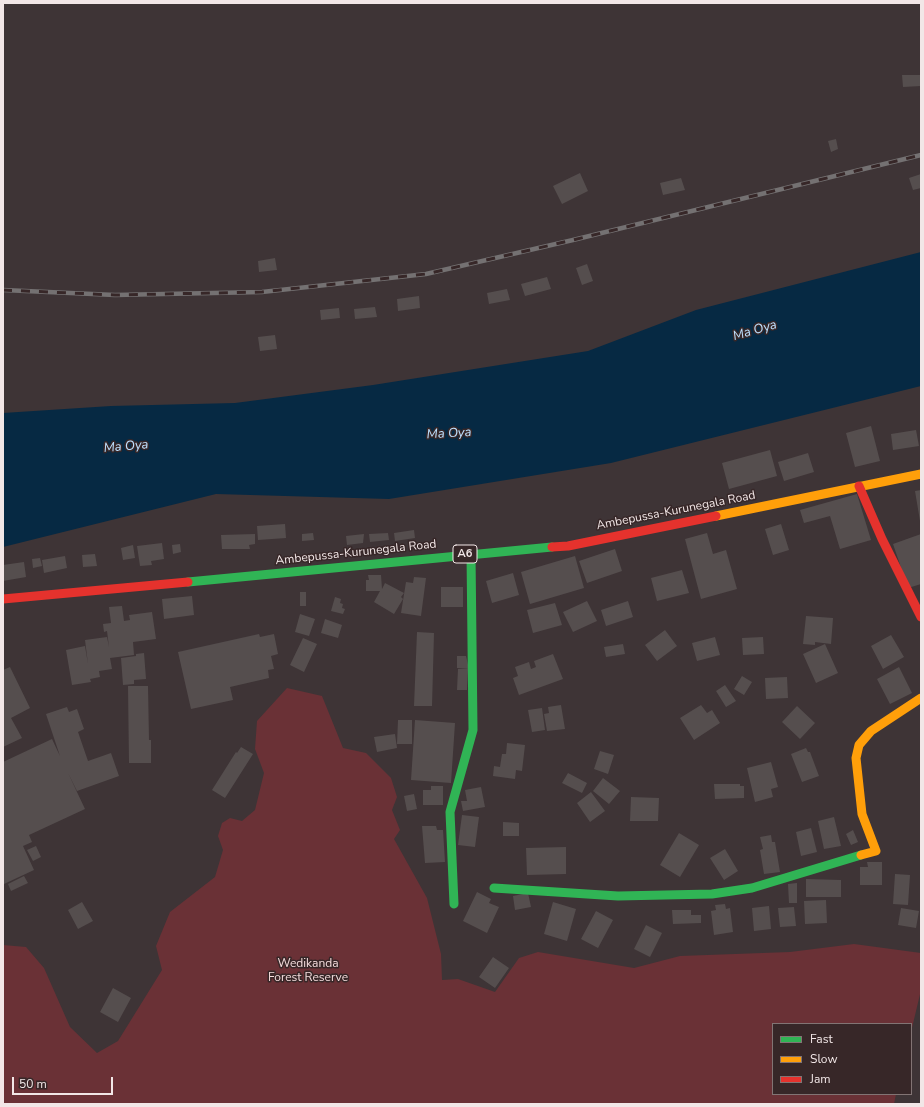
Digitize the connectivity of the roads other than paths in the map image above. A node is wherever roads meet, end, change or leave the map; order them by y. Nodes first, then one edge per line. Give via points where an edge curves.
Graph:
1 (921, 474) edge
2 (860, 486) junction
3 (471, 554) junction
4 (3, 599) edge
5 (921, 617) edge
6 (921, 698) edge
7 (494, 888) dead end
8 (454, 904) dead end

1 - 2 main road, Ambepussa-Kurunegala Road / A6
2 - 3 main road, Ambepussa-Kurunegala Road / A6 via 568,546
2 - 5 main road via 882,539
3 - 4 main road, Ambepussa-Kurunegala Road / A6
3 - 8 main road via 473,730 450,812
6 - 7 main road via 871,731 859,745 856,758 862,814 876,851 752,888 712,894 618,896

